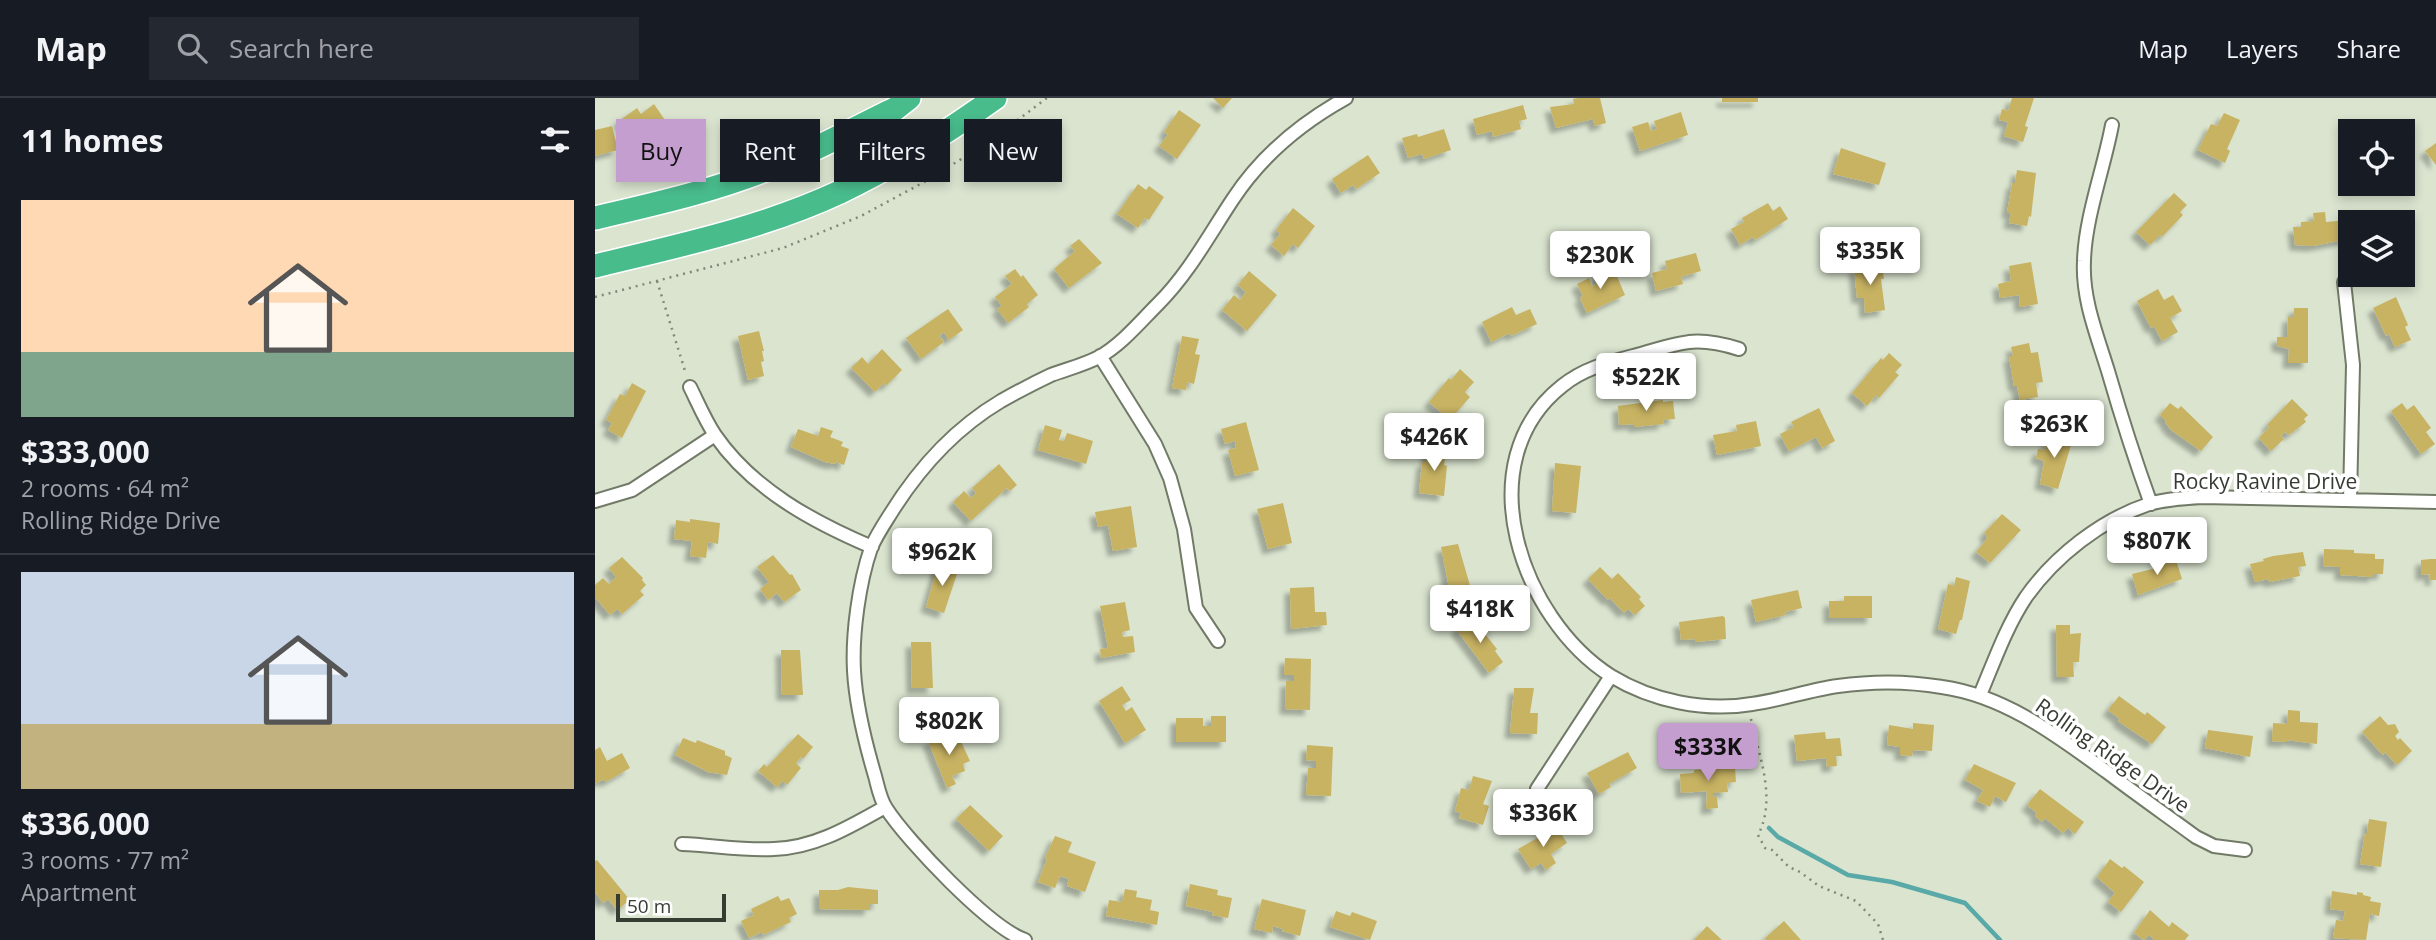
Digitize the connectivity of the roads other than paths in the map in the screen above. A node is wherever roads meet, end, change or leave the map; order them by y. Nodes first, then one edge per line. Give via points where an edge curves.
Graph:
1 (909, 98) edge
2 (995, 98) edge
3 (1346, 98) edge
4 (2112, 125) dead end
5 (595, 218) edge
6 (595, 266) edge
7 (2345, 287) edge
8 (1739, 349) dead end
9 (1100, 356) junction
10 (690, 387) road end
11 (715, 435) junction
12 (2350, 499) junction
13 (595, 501) edge
14 (2436, 502) edge
15 (2151, 504) junction
16 (872, 547) junction
17 (1218, 641) dead end
18 (1611, 676) junction
19 (1980, 695) junction
20 (1537, 789) dead end
21 (885, 807) junction
22 (682, 844) dead end
23 (2245, 850) dead end
24 (1019, 939) edge

1 - 5 highway via 789,161 745,178
2 - 6 highway via 908,156 839,192 777,217
3 - 9 street via 1285,138 1259,164 1182,278
4 - 15 street via 2087,234 2084,285
7 - 12 street via 2353,365
8 - 18 street, Rolling Ridge Drive via 1714,341 1689,341 1587,370 1547,400 1520,442 1512,504 1518,544 1531,580 1564,634
9 - 16 street via 1021,390 955,435 918,474
9 - 17 street via 1155,444 1170,478 1184,529 1196,608
10 - 11 street
11 - 13 street via 632,490
11 - 16 street via 739,463 790,505
12 - 14 street, Rocky Ravine Drive
12 - 15 street, Rocky Ravine Drive via 2202,496
15 - 19 street, Rocky Ravine Drive via 2090,535 2038,582 2006,633
16 - 21 street via 857,619 854,670 862,731
18 - 19 street, Rolling Ridge Drive via 1661,698 1712,706 1748,705 1871,682 1912,683
18 - 20 street
19 - 23 street, Rolling Ridge Drive via 2059,737 2196,837 2214,846
21 - 22 street via 825,838 792,848
21 - 24 street via 946,879

